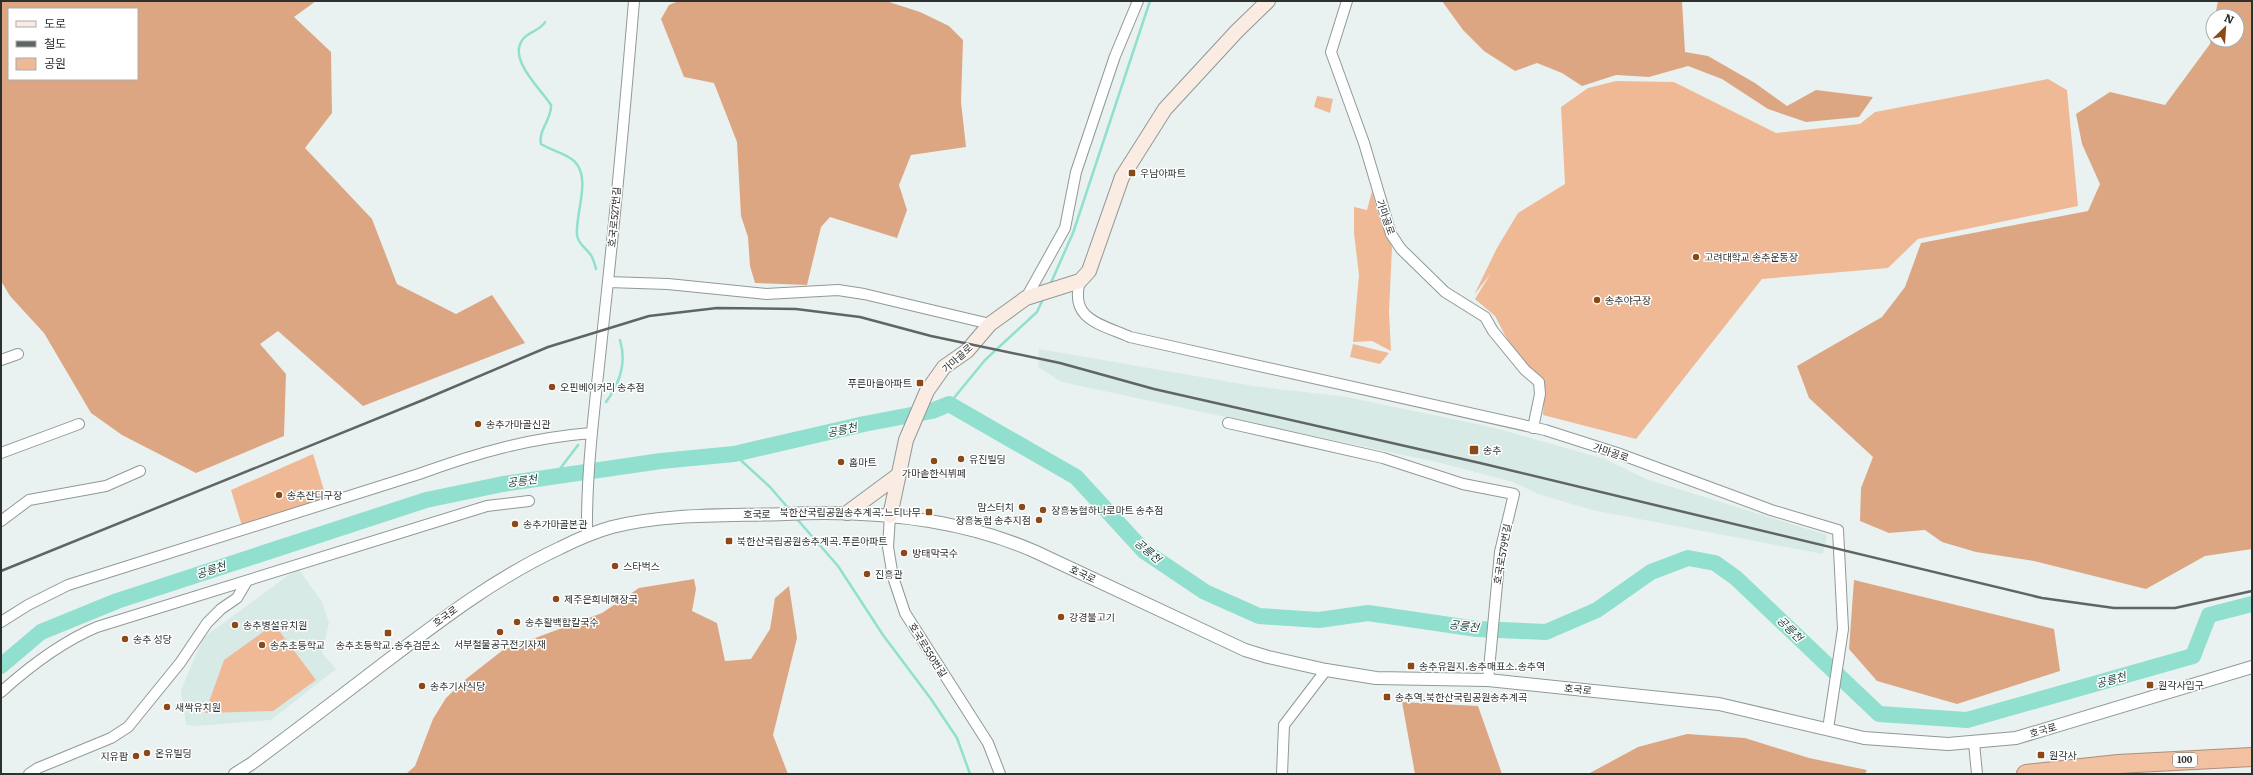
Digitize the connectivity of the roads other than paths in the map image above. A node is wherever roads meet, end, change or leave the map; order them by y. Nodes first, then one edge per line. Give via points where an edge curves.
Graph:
1 (634, 1) edge
2 (1138, 1) edge
3 (1268, 1) edge
4 (1347, 1) edge
5 (608, 282) junction
6 (1076, 282) junction
7 (1026, 298) junction
8 (990, 324) junction
9 (18, 354) dead end
10 (1, 360) edge
11 (79, 424) dead end
12 (1228, 424) dead end
13 (1533, 428) junction
14 (591, 433) junction
15 (1, 453) edge
16 (140, 471) dead end
17 (897, 476) junction
18 (529, 501) dead end
19 (847, 513) junction
20 (890, 516) junction
21 (1, 521) edge
22 (587, 536) junction
23 (247, 581) junction
24 (1, 622) edge
25 (2252, 667) edge
26 (1326, 670) junction
27 (1488, 680) junction
28 (1, 692) edge
29 (1828, 729) junction
30 (1974, 743) junction
31 (2252, 757) edge
32 (29, 774) edge
33 (235, 774) edge
34 (1000, 774) edge
35 (1282, 774) edge
36 (1977, 774) edge
37 (2026, 774) edge

1 - 5 street, 호국로527번길
2 - 7 street via 1115,56 1076,172 1065,228
3 - 6 main road, 가마골로 via 1165,109 1122,177 1089,271
4 - 13 street, 가마골로 via 1331,52 1364,143 1391,234 1400,249 1445,292 1485,317 1493,332 1525,370 1539,382 1540,394
5 - 8 street via 668,284 766,294 838,290
5 - 14 street, 호국로527번길
6 - 7 main road, 가마골로
6 - 13 street, 가마골로 via 1078,307 1086,316 1130,337
7 - 8 main road, 가마골로
8 - 17 main road, 가마골로 via 967,351 944,367 928,391 906,440
9 - 10 street
11 - 15 street
12 - 27 street, 호국로579번길 via 1383,458 1463,484 1514,494 1500,552
13 - 29 street, 가마골로 via 1613,452 1771,510 1838,530 1843,629
14 - 22 street, 호국로527번길 via 586,493
14 - 24 street via 534,440 474,454 68,585
16 - 21 street via 106,486 29,500
17 - 19 main road
17 - 20 main road
18 - 23 street via 487,506
19 - 20 street, 호국로
19 - 22 street, 호국로 via 719,514 662,519 612,527
20 - 26 street, 호국로 via 965,528 1011,541 1245,650
20 - 34 street, 호국로550번길 via 888,547 893,577 906,614 988,743
22 - 33 street, 호국로 via 526,564 449,613
23 - 28 street via 147,610 78,635 38,661
23 - 32 street via 237,598 207,623 180,663 128,727 111,738
25 - 30 street, 호국로 via 2016,738
26 - 27 street, 호국로 via 1376,678
26 - 35 street via 1284,725
27 - 29 street, 호국로 via 1719,704
29 - 30 street, 호국로 via 1864,738 1935,744
30 - 36 street
31 - 37 highway, 100 via 2118,764

